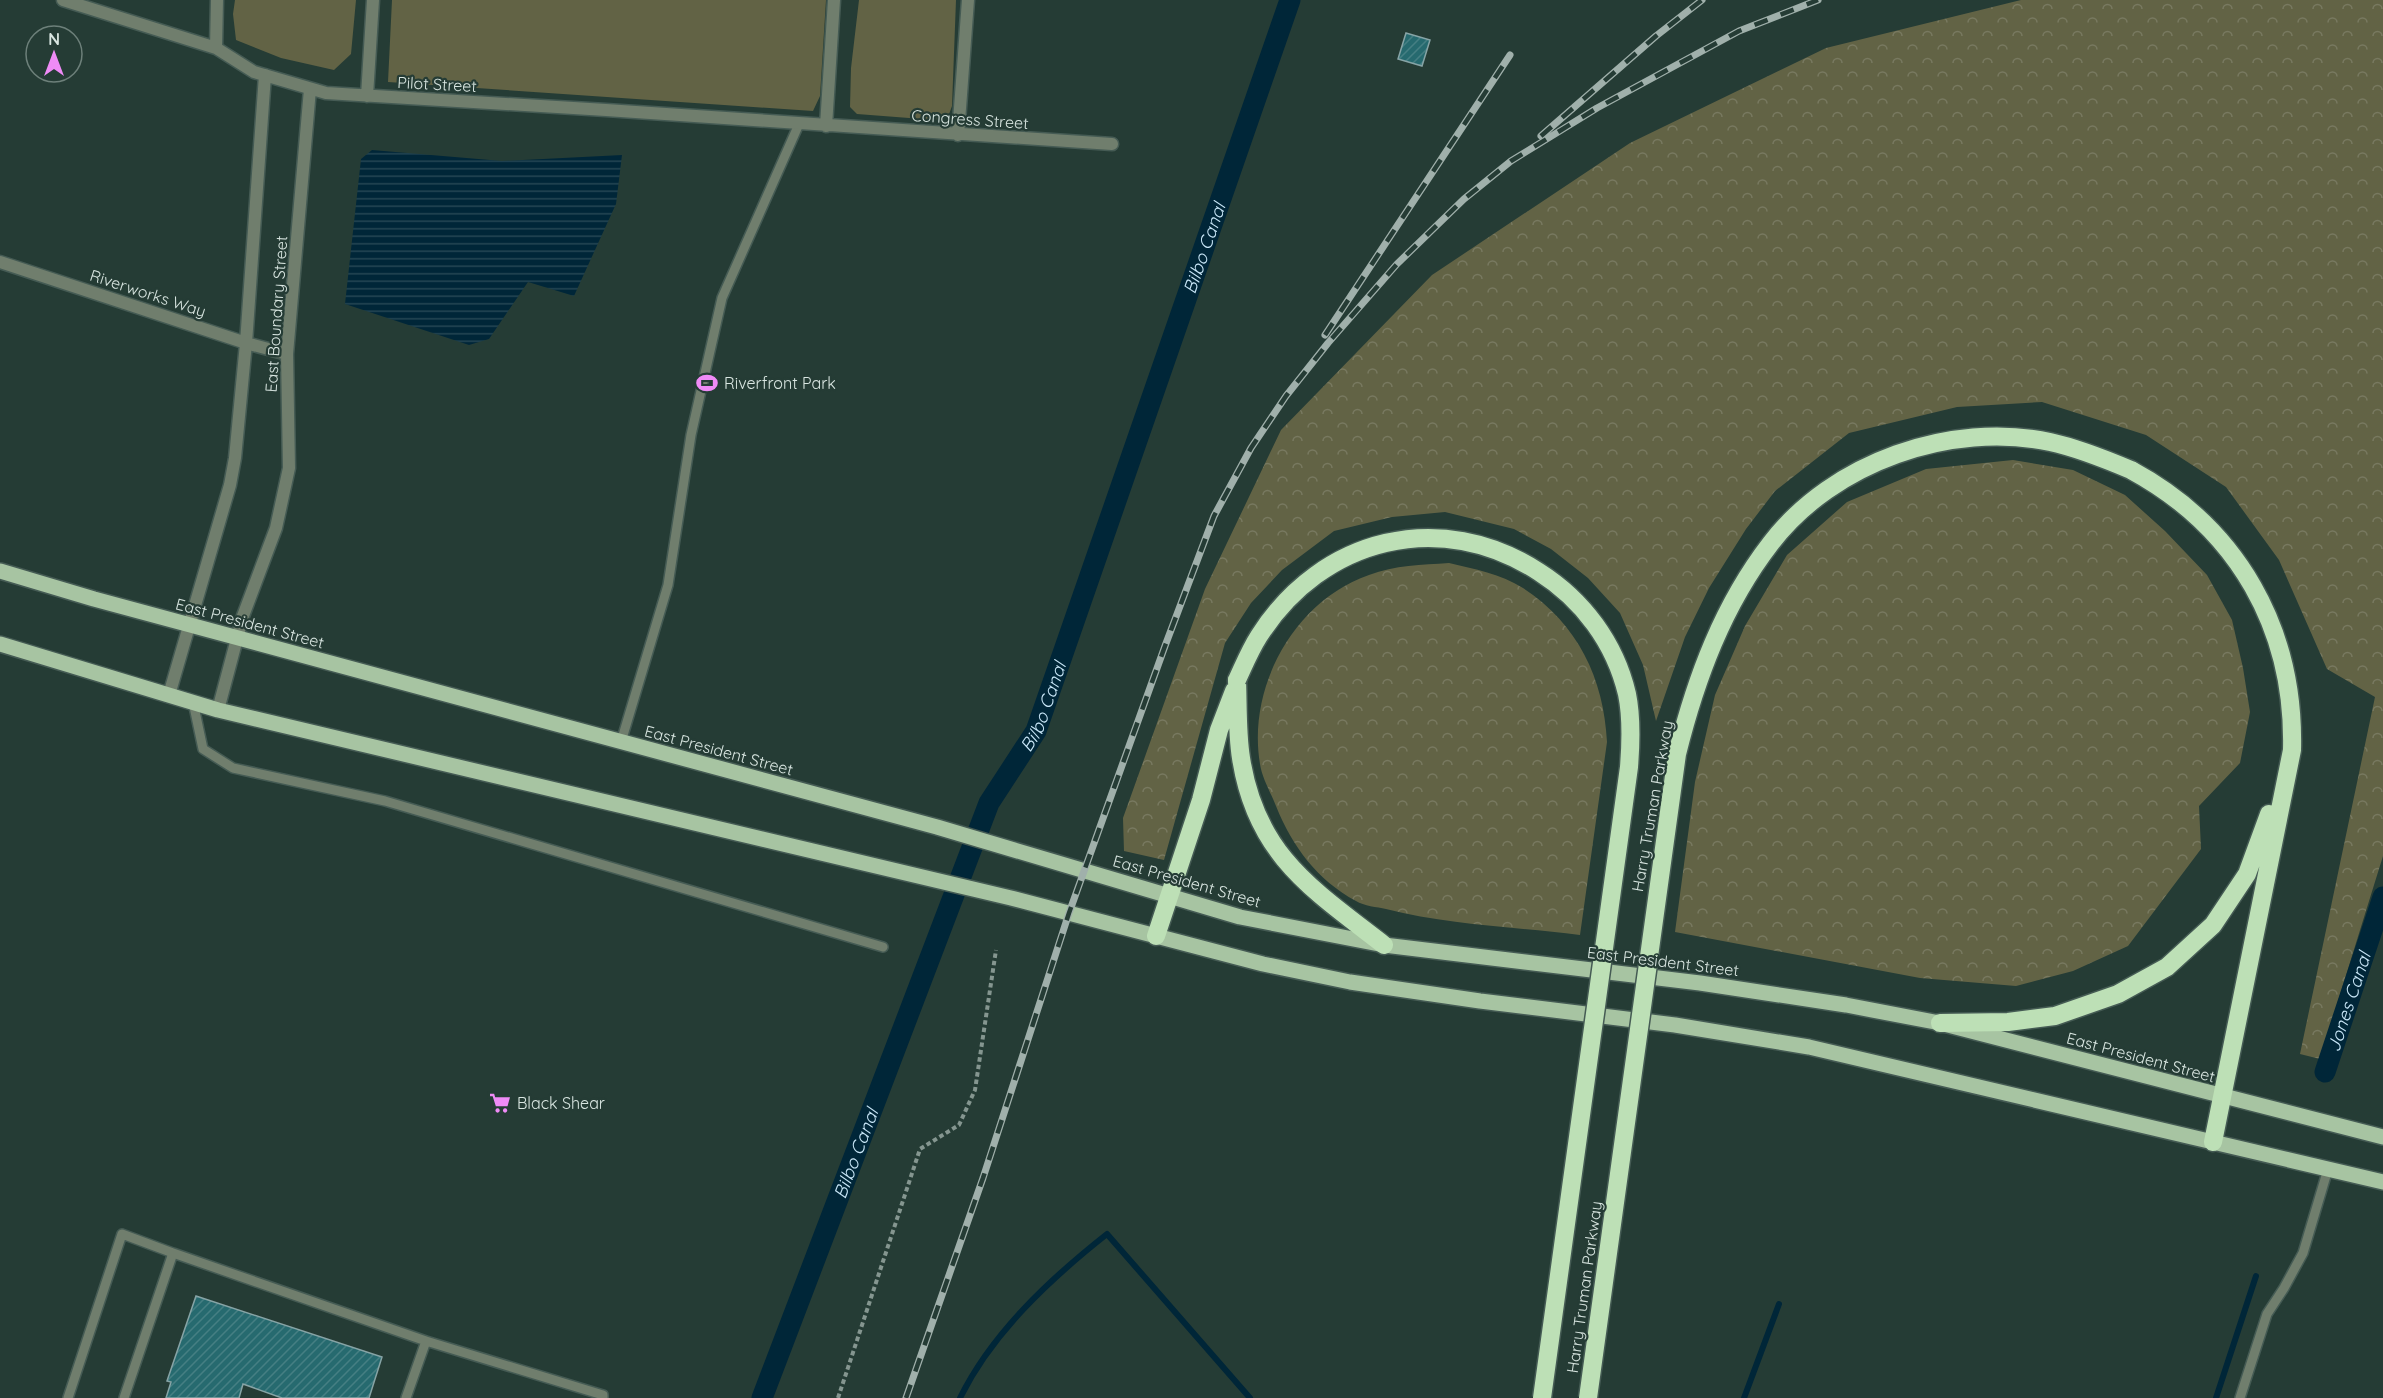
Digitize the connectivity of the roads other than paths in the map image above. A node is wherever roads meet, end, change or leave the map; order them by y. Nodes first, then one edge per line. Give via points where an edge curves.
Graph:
1 (63, 0) edge
2 (217, 0) edge
3 (373, 0) edge
4 (834, 0) edge
5 (968, 0) edge
6 (216, 48) junction
7 (265, 75) junction
8 (310, 89) junction
9 (368, 96) junction
10 (799, 124) junction
11 (826, 126) junction
12 (958, 135) junction
13 (1112, 144) dead end
14 (0, 262) edge
15 (246, 343) junction
16 (287, 354) junction
17 (0, 571) edge
18 (188, 625) junction
19 (238, 638) junction
20 (0, 644) edge
21 (1237, 681) junction
22 (169, 695) junction
23 (194, 702) junction
24 (218, 710) junction
25 (621, 742) junction
26 (2292, 750) junction
27 (1170, 896) junction
28 (1156, 936) junction
29 (1384, 945) junction
30 (883, 947) dead end
31 (1941, 1023) junction
32 (2222, 1096) junction
33 (2383, 1137) edge
34 (2213, 1142) junction
35 (2328, 1169) junction
36 (2383, 1182) edge
37 (172, 1252) junction
38 (426, 1341) junction
39 (68, 1398) edge
40 (124, 1398) edge
41 (406, 1398) edge
42 (603, 1398) edge
43 (1542, 1398) edge
44 (1588, 1398) edge
45 (2240, 1398) edge

1 - 6 street, Pilot Street
2 - 6 street
3 - 9 street
4 - 11 street
5 - 12 street
6 - 7 street, Pilot Street
7 - 8 street, Pilot Street
7 - 15 street, East Boundary Street
8 - 9 street, Pilot Street
8 - 16 street, East Boundary Street
9 - 10 street, Pilot Street
10 - 11 street, Pilot Street
10 - 25 lane via 722,298 691,435 668,585
11 - 12 street, Congress Street
12 - 13 street, Congress Street
14 - 15 street, Riverworks Way
15 - 16 street, Riverworks Way
15 - 18 street, East Boundary Street via 230,485
16 - 19 street, East Boundary Street via 289,468 276,528
17 - 18 main road, East President Street
18 - 19 main road, East President Street
18 - 22 street, East Boundary Street
19 - 24 street, East Boundary Street
19 - 25 main road, East President Street
20 - 22 main road
21 - 27 highway, Harry Truman Parkway
21 - 29 highway via 1240,757 1254,813 1269,840 1315,892
21 - 43 highway, Harry Truman Parkway, bridge via 1251,648 1269,621 1312,578 1366,548 1416,537 1472,542 1525,563 1554,582 1582,609 1615,657 1630,716 1629,767
22 - 23 main road
23 - 24 main road
23 - 30 lane via 203,749 233,768 385,801
24 - 28 main road
25 - 27 main road, East President Street via 937,827
26 - 31 highway via 2247,874 2213,925 2167,967 2118,993 2055,1016 2008,1022
26 - 32 highway
26 - 44 highway, Harry Truman Parkway, bridge via 2293,720 2284,663 2270,619 2254,587 2209,528 2186,505 2131,470 2091,453 2049,442 1974,438 1897,454 1864,468 1798,513 1751,571 1723,622 1700,676 1677,754
27 - 28 highway, Harry Truman Parkway
27 - 29 main road, East President Street via 1240,917
28 - 34 main road via 1350,982 1809,1047
29 - 31 main road, East President Street via 1700,982
31 - 32 main road, East President Street
32 - 33 main road, East President Street
32 - 34 highway
34 - 35 main road
35 - 36 main road
35 - 45 lane via 2303,1253 2267,1314
37 - 38 lane
37 - 39 lane via 122,1234
37 - 40 lane
38 - 41 lane
38 - 42 lane

